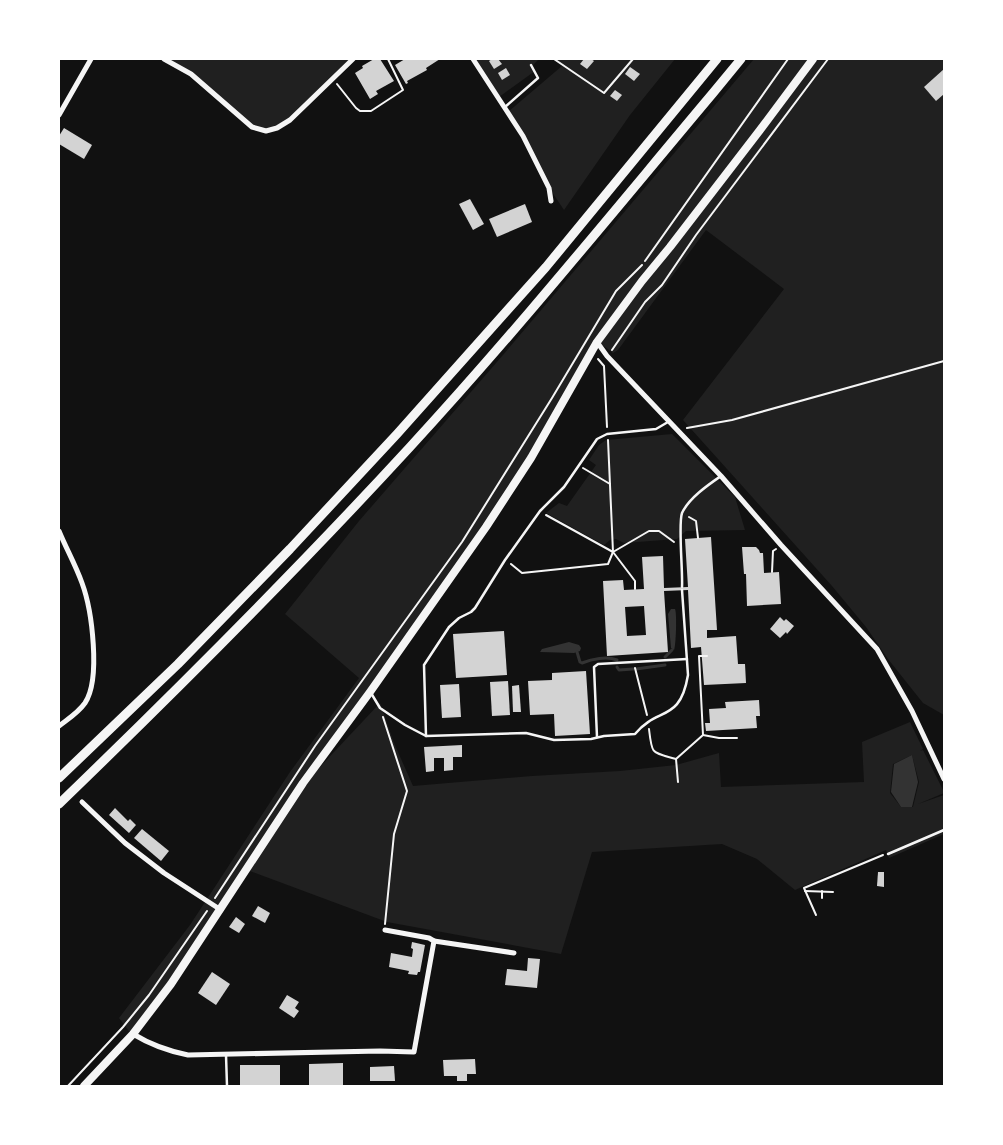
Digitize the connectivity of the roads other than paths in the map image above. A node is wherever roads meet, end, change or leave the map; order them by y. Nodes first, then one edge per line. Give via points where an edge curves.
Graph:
1 (91, 59) edge
2 (164, 59) edge
3 (353, 59) edge
4 (473, 59) edge
5 (717, 59) edge
6 (741, 59) edge
7 (813, 59) edge
8 (531, 65) dead end
9 (505, 107) junction
10 (59, 115) edge
11 (551, 201) dead end
12 (597, 342) junction
13 (669, 421) junction
14 (721, 476) junction
15 (59, 531) edge
16 (687, 659) junction
17 (370, 692) junction
18 (59, 726) edge
19 (426, 736) junction
20 (597, 738) junction
21 (59, 778) edge
22 (944, 779) edge
23 (82, 802) dead end
24 (59, 804) edge
25 (944, 830) edge
26 (888, 854) road end
27 (221, 910) junction
28 (385, 930) road end
29 (434, 940) junction
30 (514, 953) dead end
31 (133, 1034) junction
32 (226, 1054) junction
33 (84, 1086) edge
34 (227, 1086) edge

1 - 10 street
2 - 3 street via 191,74 252,127 266,131 290,120
4 - 9 street
5 - 21 highway via 546,267 397,434 178,664
6 - 24 highway via 513,332 411,446 194,674
7 - 12 main road
8 - 9 lane via 538,78
9 - 11 street via 524,136 549,188
12 - 13 street
12 - 17 main road via 531,458
13 - 14 street
13 - 19 lane via 656,428 597,438 564,487 540,511 475,608 449,627 424,665
14 - 16 lane via 689,504 682,515 682,588
14 - 22 street via 877,649 912,711
15 - 18 street via 82,583 89,608 93,673 86,702
16 - 20 lane via 686,686 678,704 642,724 635,734
16 - 20 lane via 598,664 594,667
17 - 19 lane via 380,708
17 - 27 main road via 303,783
19 - 20 lane via 526,733 554,740
23 - 27 street via 164,873
25 - 26 lane
27 - 31 main road
28 - 29 street
29 - 30 street
29 - 32 street via 414,1052
31 - 32 street via 152,1045 188,1055
31 - 33 main road
32 - 34 lane

